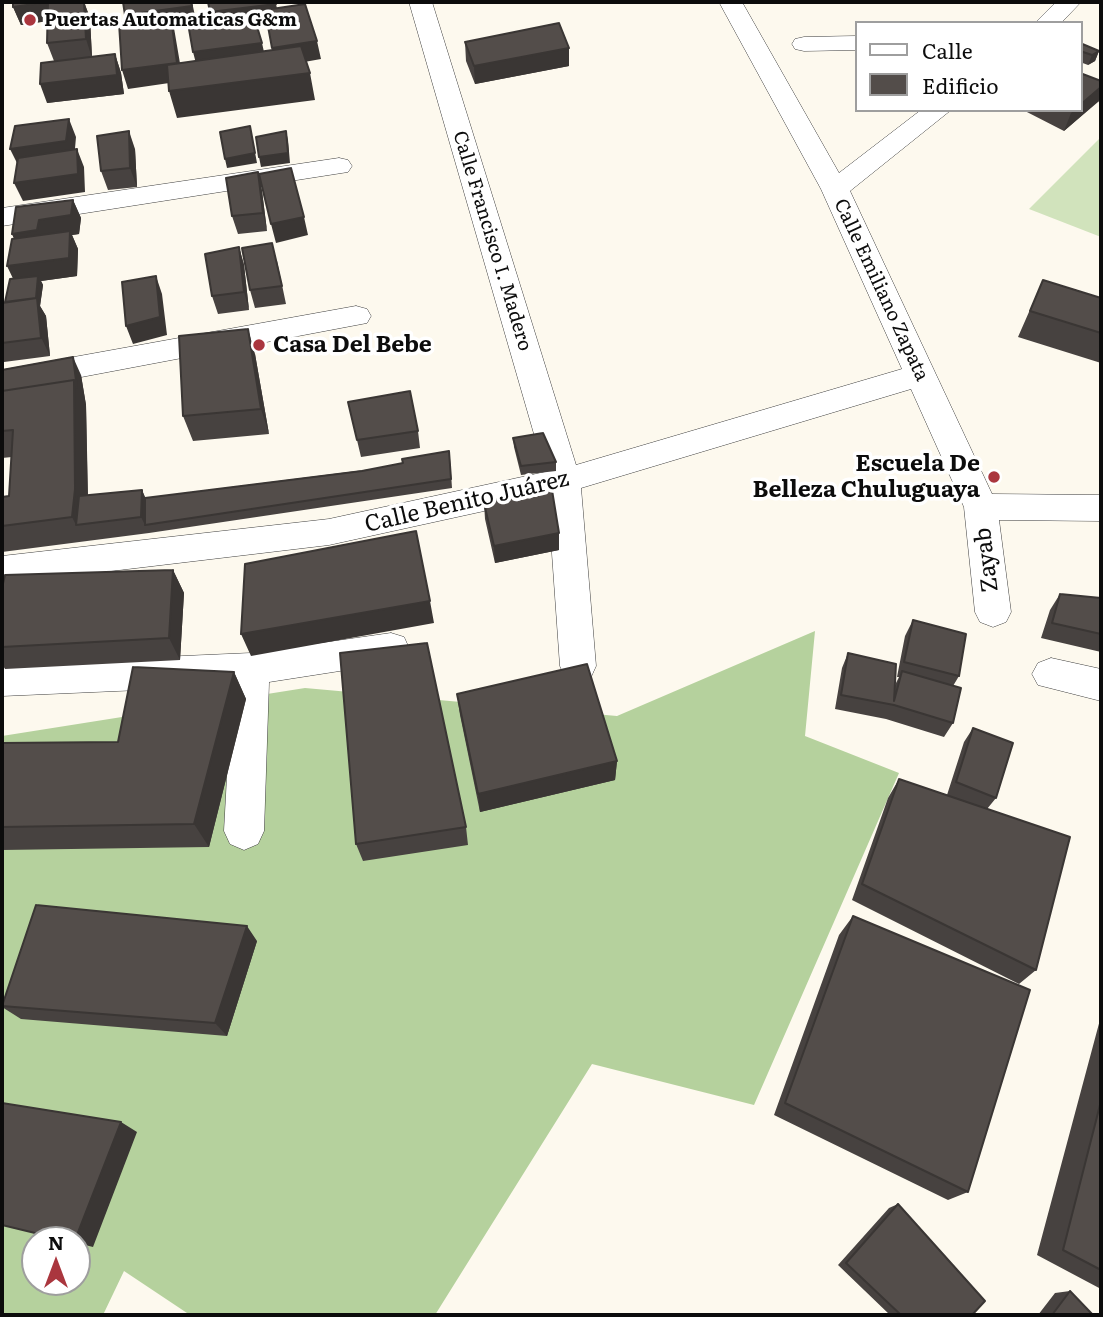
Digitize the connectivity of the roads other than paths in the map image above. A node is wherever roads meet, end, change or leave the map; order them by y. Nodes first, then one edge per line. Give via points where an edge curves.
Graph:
1 (420, 2) edge
2 (731, 2) edge
3 (1069, 2) edge
4 (1049, 21) edge
5 (855, 43) edge
6 (804, 44) dead end
7 (935, 112) edge
8 (339, 166) dead end
9 (835, 189) junction
10 (2, 217) edge
11 (356, 316) dead end
12 (920, 375) junction
13 (2, 381) edge
14 (564, 481) junction
15 (981, 507) junction
16 (1101, 508) edge
17 (2, 570) edge
18 (993, 612) dead end
19 (411, 646) edge
20 (578, 666) edge
21 (251, 669) junction
22 (1051, 674) dead end
23 (2, 680) edge
24 (1101, 685) edge
25 (244, 831) dead end

1 - 14 street, Calle Francisco I. Madero
2 - 9 street
3 - 4 street
5 - 6 street
7 - 9 street, Calle Emiliano Zapata
8 - 10 street
9 - 12 street, Calle Emiliano Zapata
11 - 13 street
12 - 14 street, Calle Benito Juárez
12 - 15 street, Calle Emiliano Zapata
14 - 17 street, Calle Benito Juárez via 329,532
14 - 20 street, Calle Francisco I. Madero
15 - 16 street
15 - 18 street, Zayab
19 - 21 street
21 - 23 street
21 - 25 street
22 - 24 street

